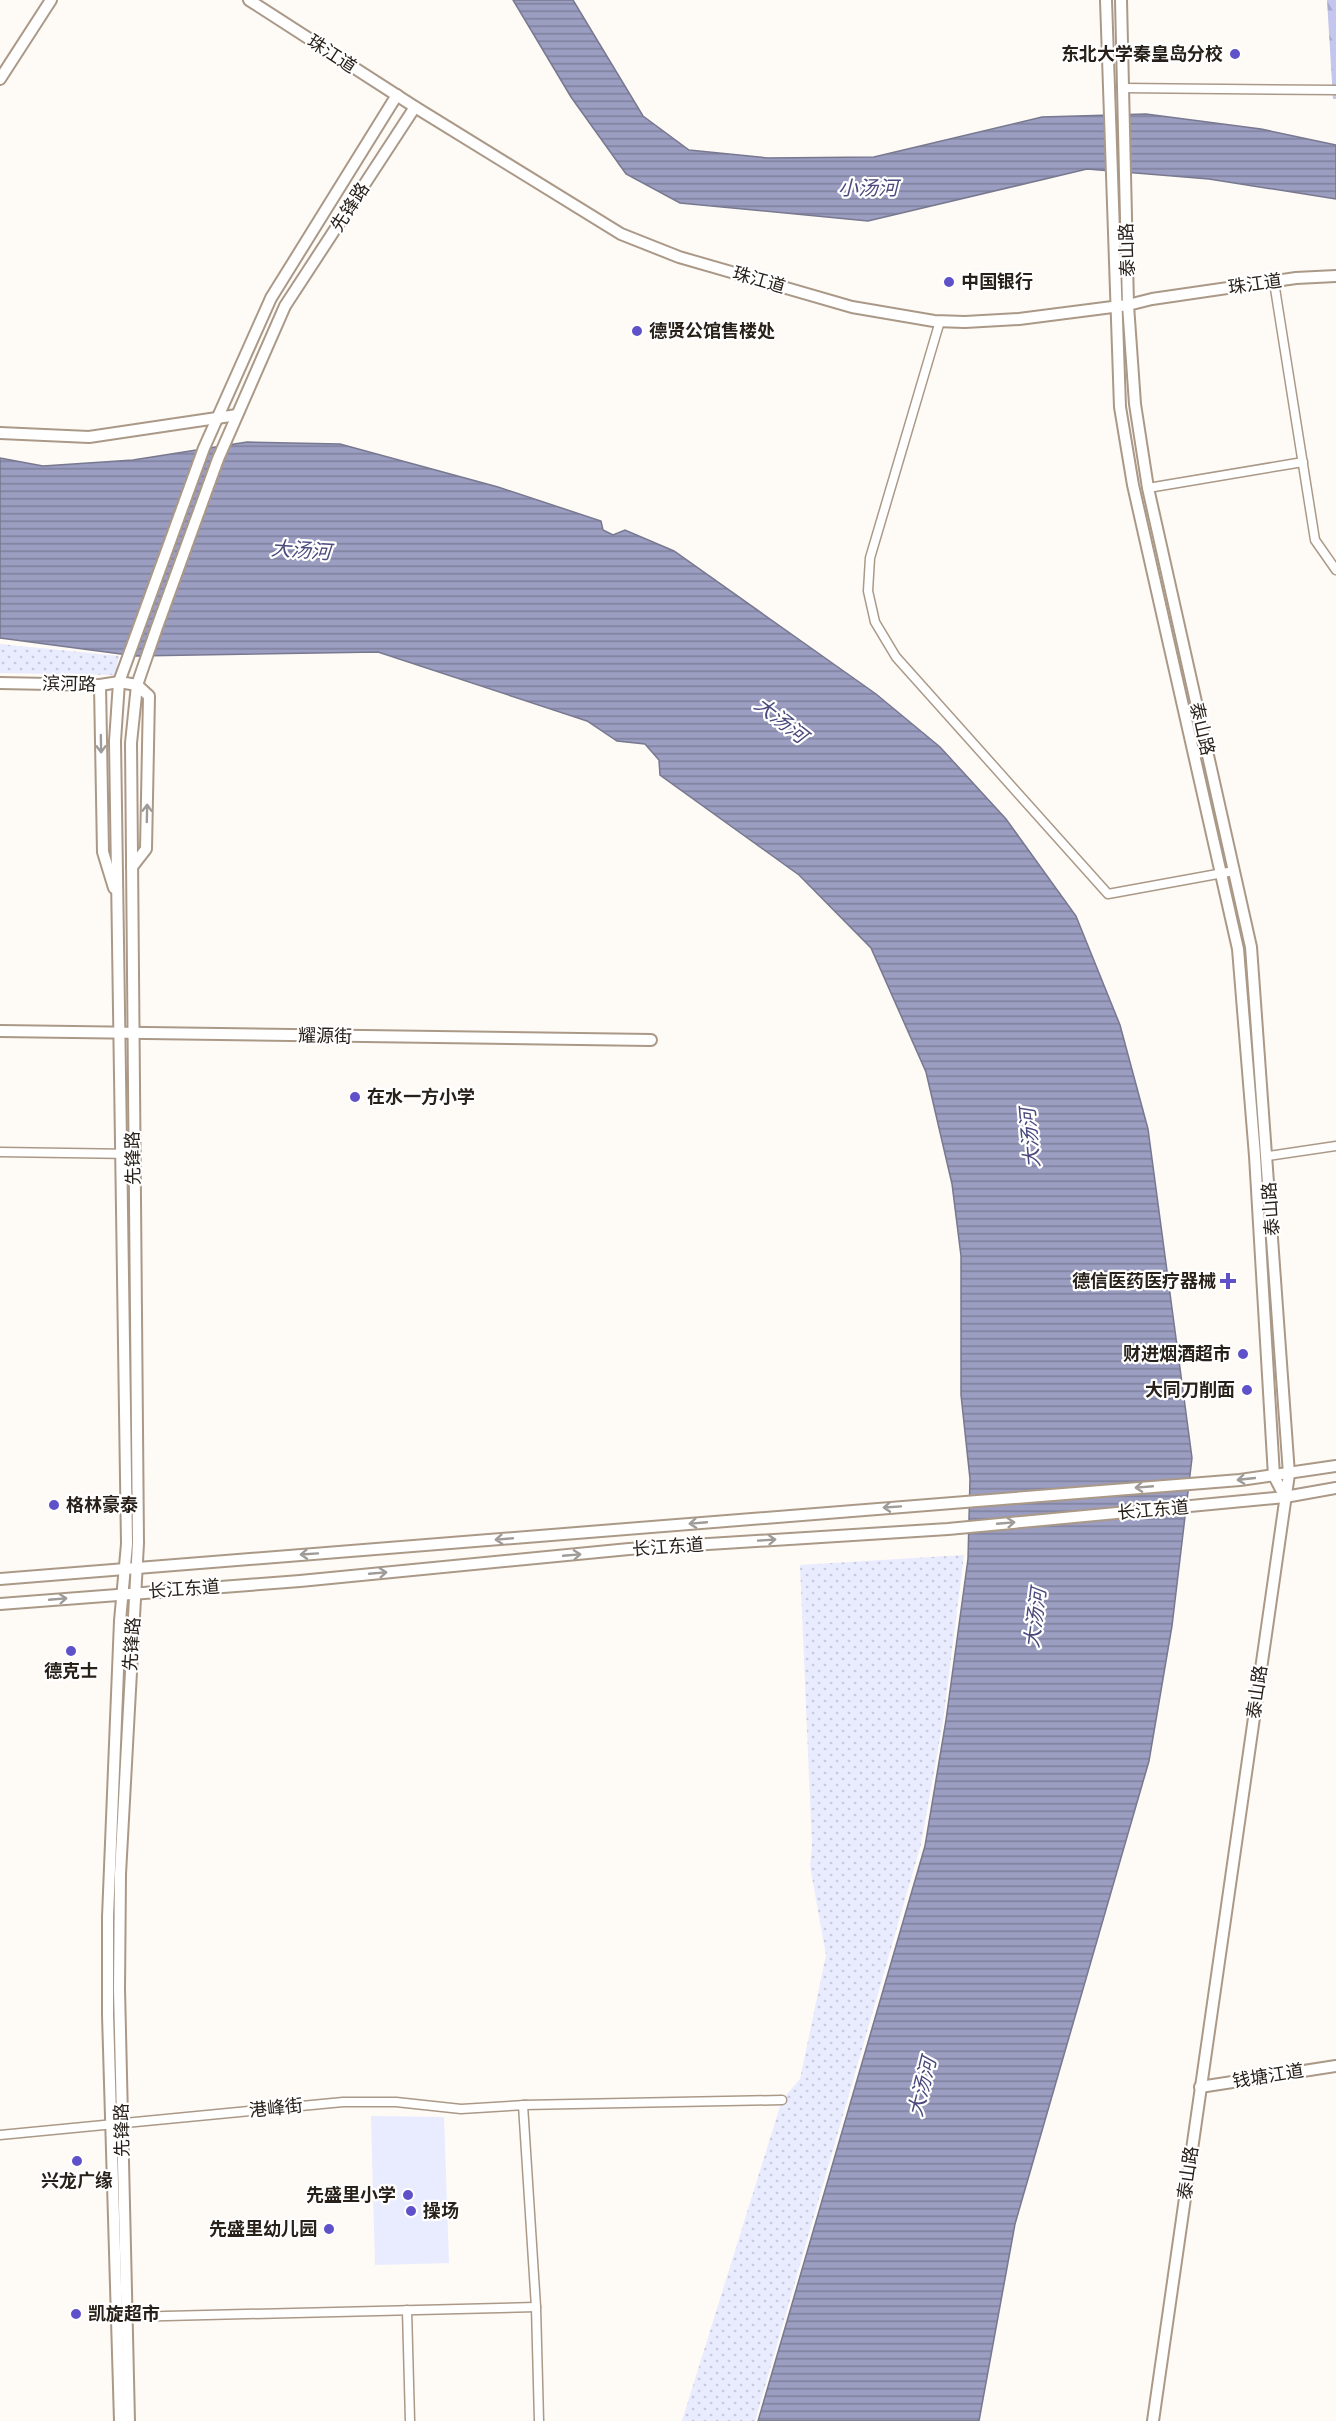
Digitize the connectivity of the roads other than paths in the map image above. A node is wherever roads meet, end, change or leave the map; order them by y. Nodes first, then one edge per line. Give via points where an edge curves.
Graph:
1 (51, 0) edge
2 (249, 0) edge
3 (1106, 0) edge
4 (1121, 0) edge
5 (0, 79) edge
6 (1122, 88) junction
7 (1336, 90) edge
8 (397, 95) junction
9 (415, 107) junction
10 (1336, 276) edge
11 (1274, 282) junction
12 (1128, 305) junction
13 (1115, 307) junction
14 (940, 321) junction
15 (237, 415) junction
16 (218, 417) junction
17 (0, 433) edge
18 (1303, 462) junction
19 (1148, 488) junction
20 (1336, 570) edge
21 (119, 682) junction
22 (0, 683) edge
23 (100, 685) junction
24 (137, 685) junction
25 (132, 867) junction
26 (1234, 871) junction
27 (1220, 873) junction
28 (118, 900) junction
29 (0, 1030) edge
30 (117, 1033) junction
31 (132, 1034) junction
32 (651, 1040) dead end
33 (1336, 1146) edge
34 (0, 1152) edge
35 (121, 1154) junction
36 (133, 1154) junction
37 (1268, 1156) junction
38 (1336, 1466) edge
39 (1289, 1474) junction
40 (1274, 1476) junction
41 (1336, 1488) edge
42 (1285, 1497) junction
43 (137, 1567) junction
44 (125, 1568) junction
45 (0, 1579) edge
46 (136, 1593) junction
47 (123, 1594) junction
48 (0, 1604) edge
49 (1336, 2066) edge
50 (1200, 2087) junction
51 (782, 2100) dead end
52 (523, 2105) junction
53 (117, 2124) junction
54 (0, 2135) edge
55 (536, 2307) junction
56 (407, 2310) junction
57 (126, 2317) junction
58 (120, 2421) edge
59 (129, 2421) edge
60 (410, 2421) edge
61 (539, 2421) edge
62 (1154, 2421) edge

1 - 5 street
2 - 8 street, 珠江道
3 - 13 street
4 - 6 street, 泰山路
6 - 7 street
6 - 12 street, 泰山路
8 - 9 street, 珠江道
8 - 16 street via 271,298
9 - 14 street, 珠江道 via 621,234 649,246 852,307
9 - 15 street, 先锋路 via 285,306
10 - 11 street, 珠江道
11 - 12 street, 珠江道
11 - 18 street
12 - 13 street, 珠江道
12 - 19 street, 泰山路 via 1135,404
13 - 14 street, 珠江道 via 1019,319
13 - 27 street via 1120,407 1133,485
14 - 27 street via 870,558 868,591 875,622 896,657 1108,894
15 - 16 street
15 - 24 street, 先锋路
16 - 17 street via 89,437
16 - 21 street
18 - 19 street
18 - 20 street via 1316,540
19 - 26 street, 泰山路
21 - 23 street, 滨河路
21 - 24 street, 滨河路
21 - 28 street via 114,741
22 - 23 street, 滨河路
23 -> 28 street via 103,852
24 - 25 street, 先锋路 via 131,743
25 -> 24 street via 146,849 148,696
25 - 31 street, 先锋路
26 - 27 street
26 - 37 street, 泰山路 via 1251,947
27 - 40 street via 1239,961
28 - 30 street
29 - 30 street, 耀源街
30 - 31 street, 耀源街
30 - 35 street
31 - 32 street, 耀源街
31 - 36 street, 先锋路
33 - 37 street
34 - 35 street
35 - 36 street
35 - 44 street
36 - 43 street, 先锋路
37 - 39 street, 泰山路
38 - 39 street, 长江东道
39 - 40 street, 长江东道
39 - 42 street, 泰山路
40 - 42 street
40 -> 43 street, 长江东道
41 - 42 street, 长江东道
46 -> 42 street, 长江东道 via 629,1550 948,1529
42 - 50 street, 泰山路
43 - 44 street, 长江东道
43 - 46 street, 先锋路
44 - 45 street, 长江东道
44 - 47 street
46 - 47 street, 长江东道
46 - 53 street, 先锋路 via 120,1874
48 -> 47 street, 长江东道
47 - 53 street via 108,1917
49 - 50 street, 钱塘江道
50 - 62 street, 泰山路
51 - 52 street, 港峰街
52 - 53 street, 港峰街 via 461,2109 396,2102 343,2102
52 - 55 street
53 - 54 street, 港峰街
53 - 57 street, 先锋路
53 - 58 street
55 - 56 street
55 - 61 street
56 - 57 street
56 - 60 street
57 - 59 street, 先锋路

